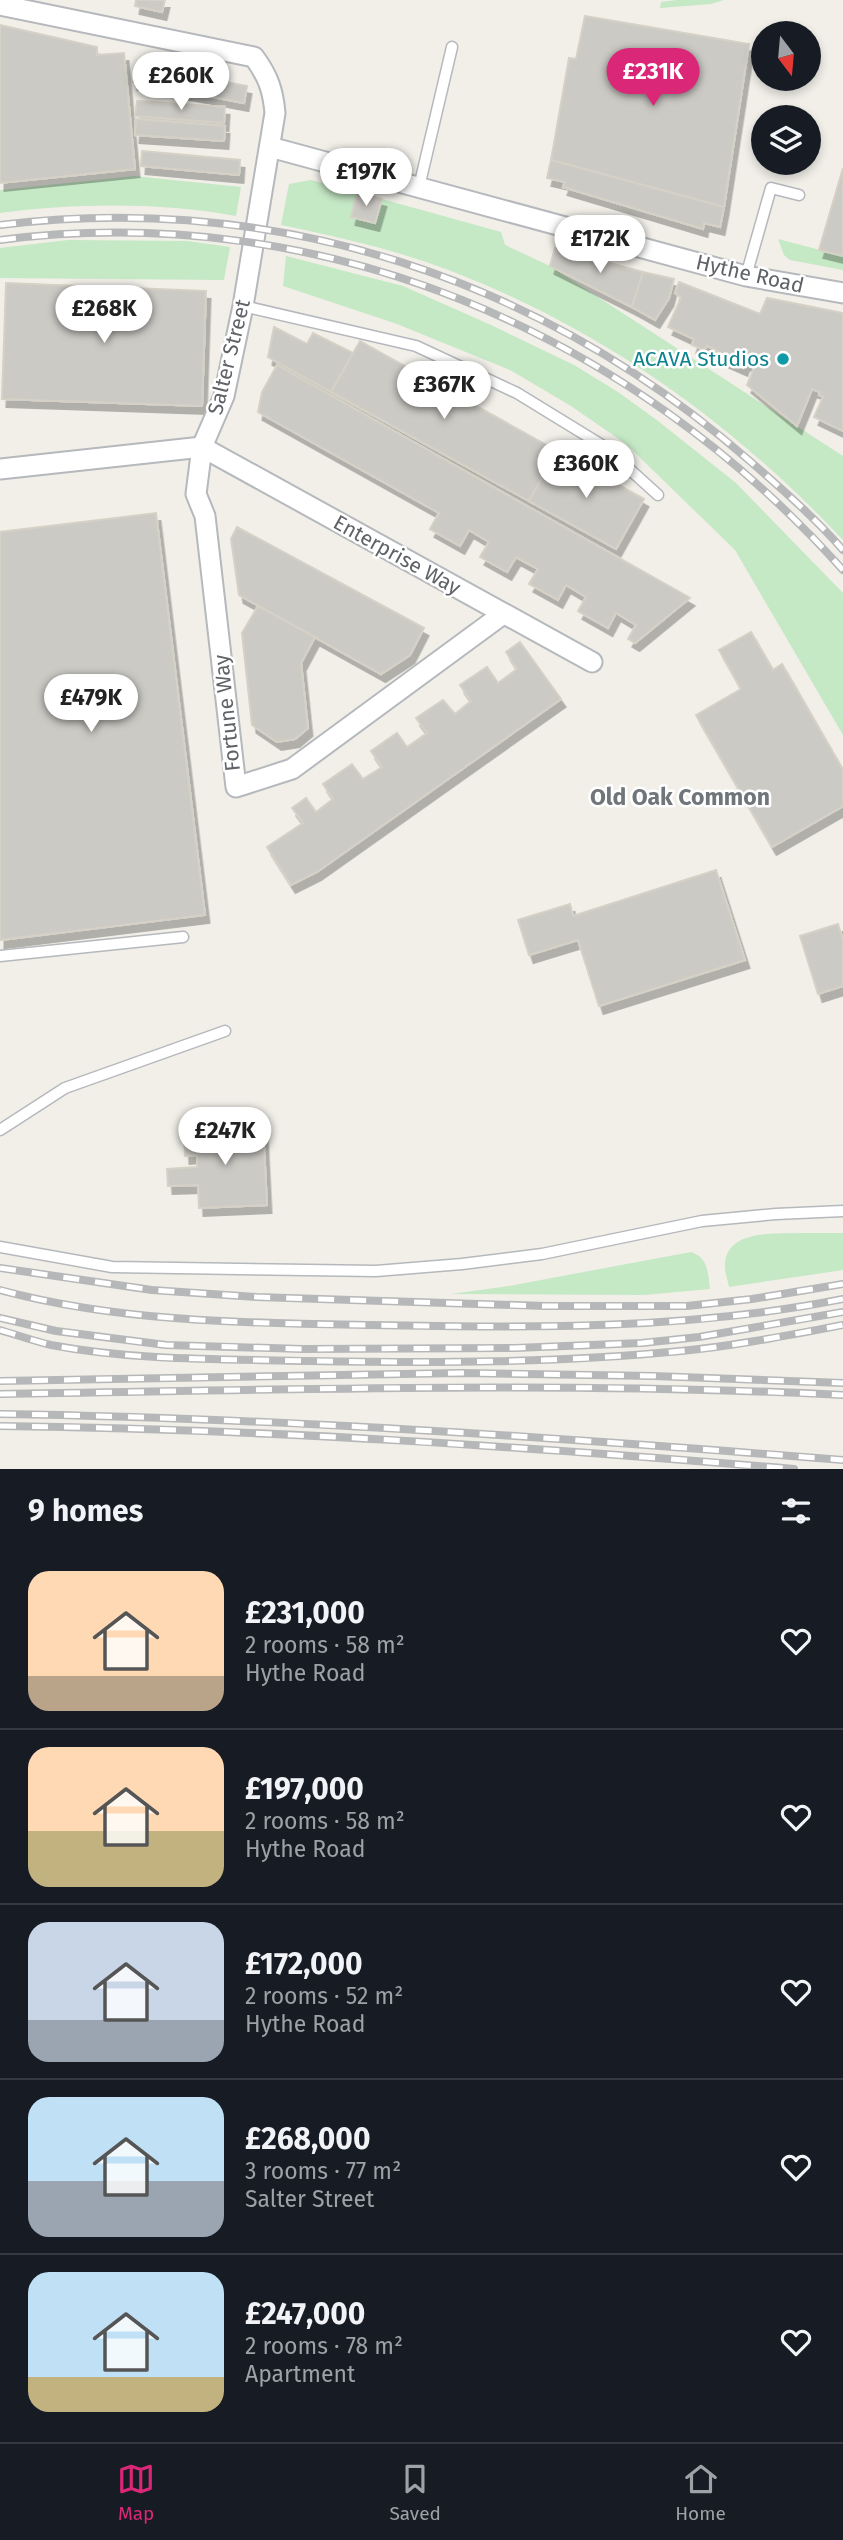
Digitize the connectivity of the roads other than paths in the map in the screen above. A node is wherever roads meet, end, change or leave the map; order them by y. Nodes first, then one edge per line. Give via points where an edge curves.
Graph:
1 (0, 5) edge
2 (452, 47) dead end
3 (270, 147) junction
4 (419, 187) junction
5 (799, 195) dead end
6 (746, 276) junction
7 (843, 293) edge
8 (243, 306) junction
9 (202, 447) junction
10 (0, 469) edge
11 (658, 495) dead end
12 (503, 614) junction
13 (592, 662) dead end
14 (183, 937) dead end
15 (0, 956) edge
16 (225, 1031) dead end
17 (0, 1130) edge
18 (843, 1211) edge
19 (0, 1247) edge

1 - 3 street via 254,57 273,90
2 - 4 lane
3 - 4 street, Hythe Road
3 - 8 street, Salter Street
4 - 6 street, Hythe Road
5 - 6 lane via 771,188
6 - 7 street, Hythe Road
8 - 9 street, Salter Street via 224,396
8 - 11 lane via 416,346 517,393 605,447
9 - 10 street
9 - 12 street, Enterprise Way
9 - 12 street, Fortune Way via 196,495 205,516 236,787 292,769
12 - 13 street, Enterprise Way
14 - 15 lane
16 - 17 lane via 65,1088
18 - 19 lane via 702,1221 542,1254 376,1270 112,1267

